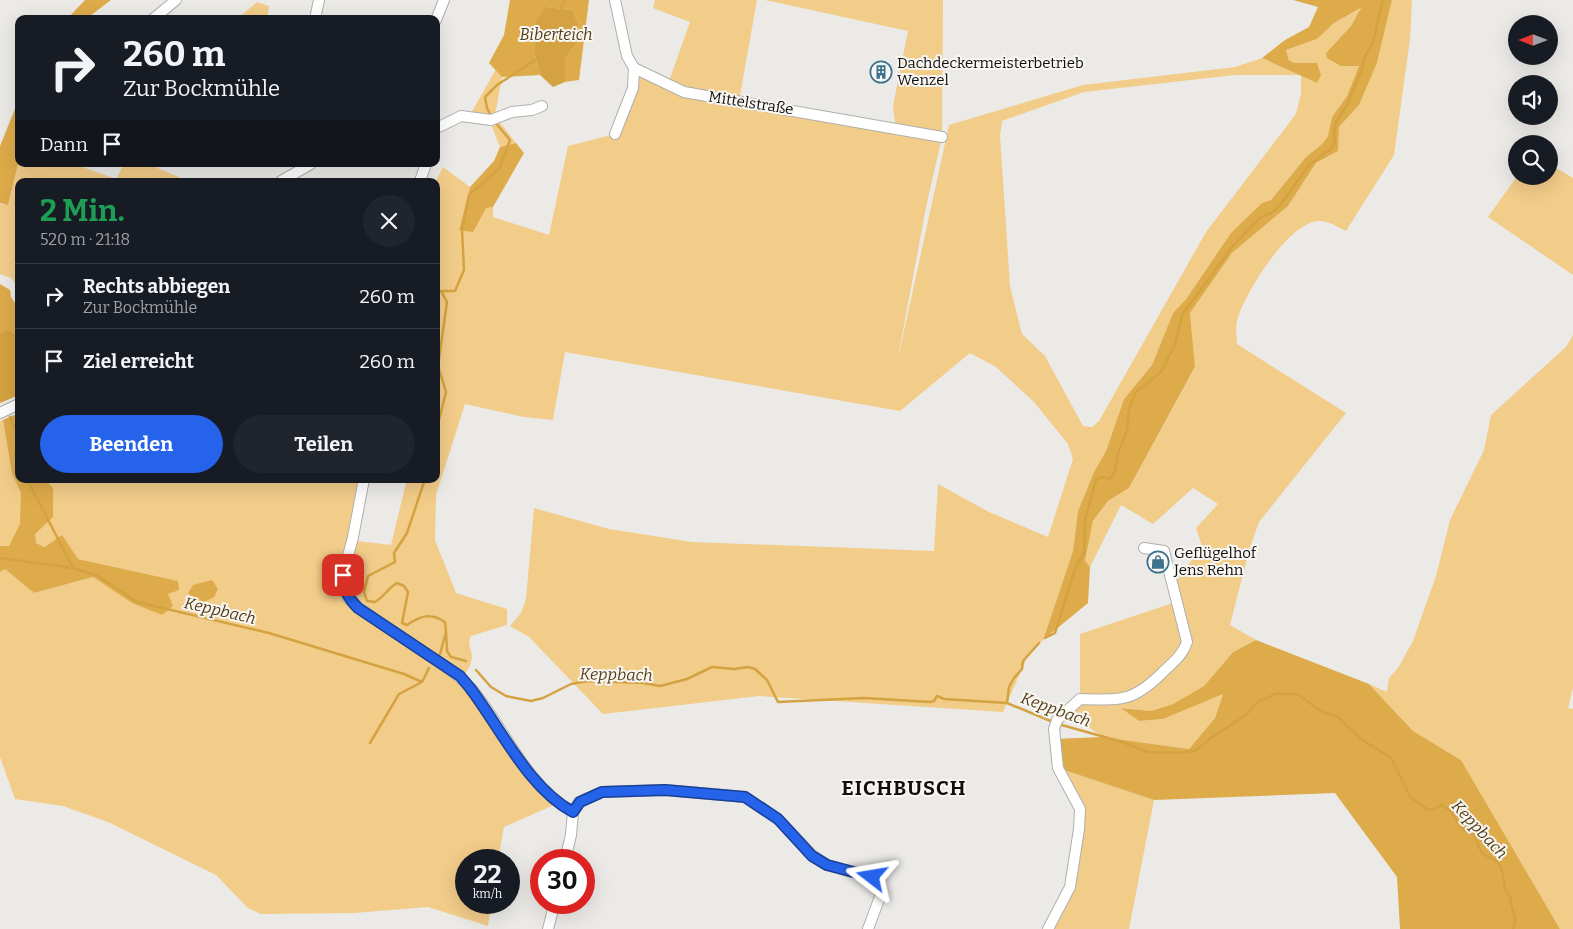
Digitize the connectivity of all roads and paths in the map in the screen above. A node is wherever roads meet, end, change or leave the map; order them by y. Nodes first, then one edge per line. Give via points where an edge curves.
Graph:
1 (176, 0) edge
2 (319, 0) edge
3 (444, 0) edge
4 (615, 0) edge
5 (158, 15) edge
6 (316, 15) edge
7 (438, 15) edge
8 (634, 68) junction
9 (542, 106) dead end
10 (440, 126) edge
11 (615, 134) dead end
12 (942, 137) dead end
13 (294, 168) edge
14 (284, 178) edge
15 (15, 406) edge
16 (0, 413) edge
17 (363, 483) edge
18 (1144, 548) dead end
19 (573, 812) junction
20 (568, 849) edge
21 (552, 914) edge
22 (548, 929) edge
23 (868, 929) edge
24 (1048, 929) edge

1 - 5 street
2 - 6 street
3 - 7 street
4 - 8 street via 627,56
8 - 11 street via 633,88
8 - 12 street, Mittelstraße via 684,92
9 - 10 street via 494,119 461,116
13 - 14 street
15 - 16 street
17 - 19 street via 343,575 348,598 460,676 544,789 560,805
18 - 24 street via 1164,551 1187,642 1184,652 1150,686 1135,696 1120,700 1080,699 1055,729 1058,768 1080,808 1070,886
19 - 20 street
19 - 23 street via 580,802 602,792 665,790 745,797 778,819 812,856 827,865 872,877 881,894
21 - 22 street

